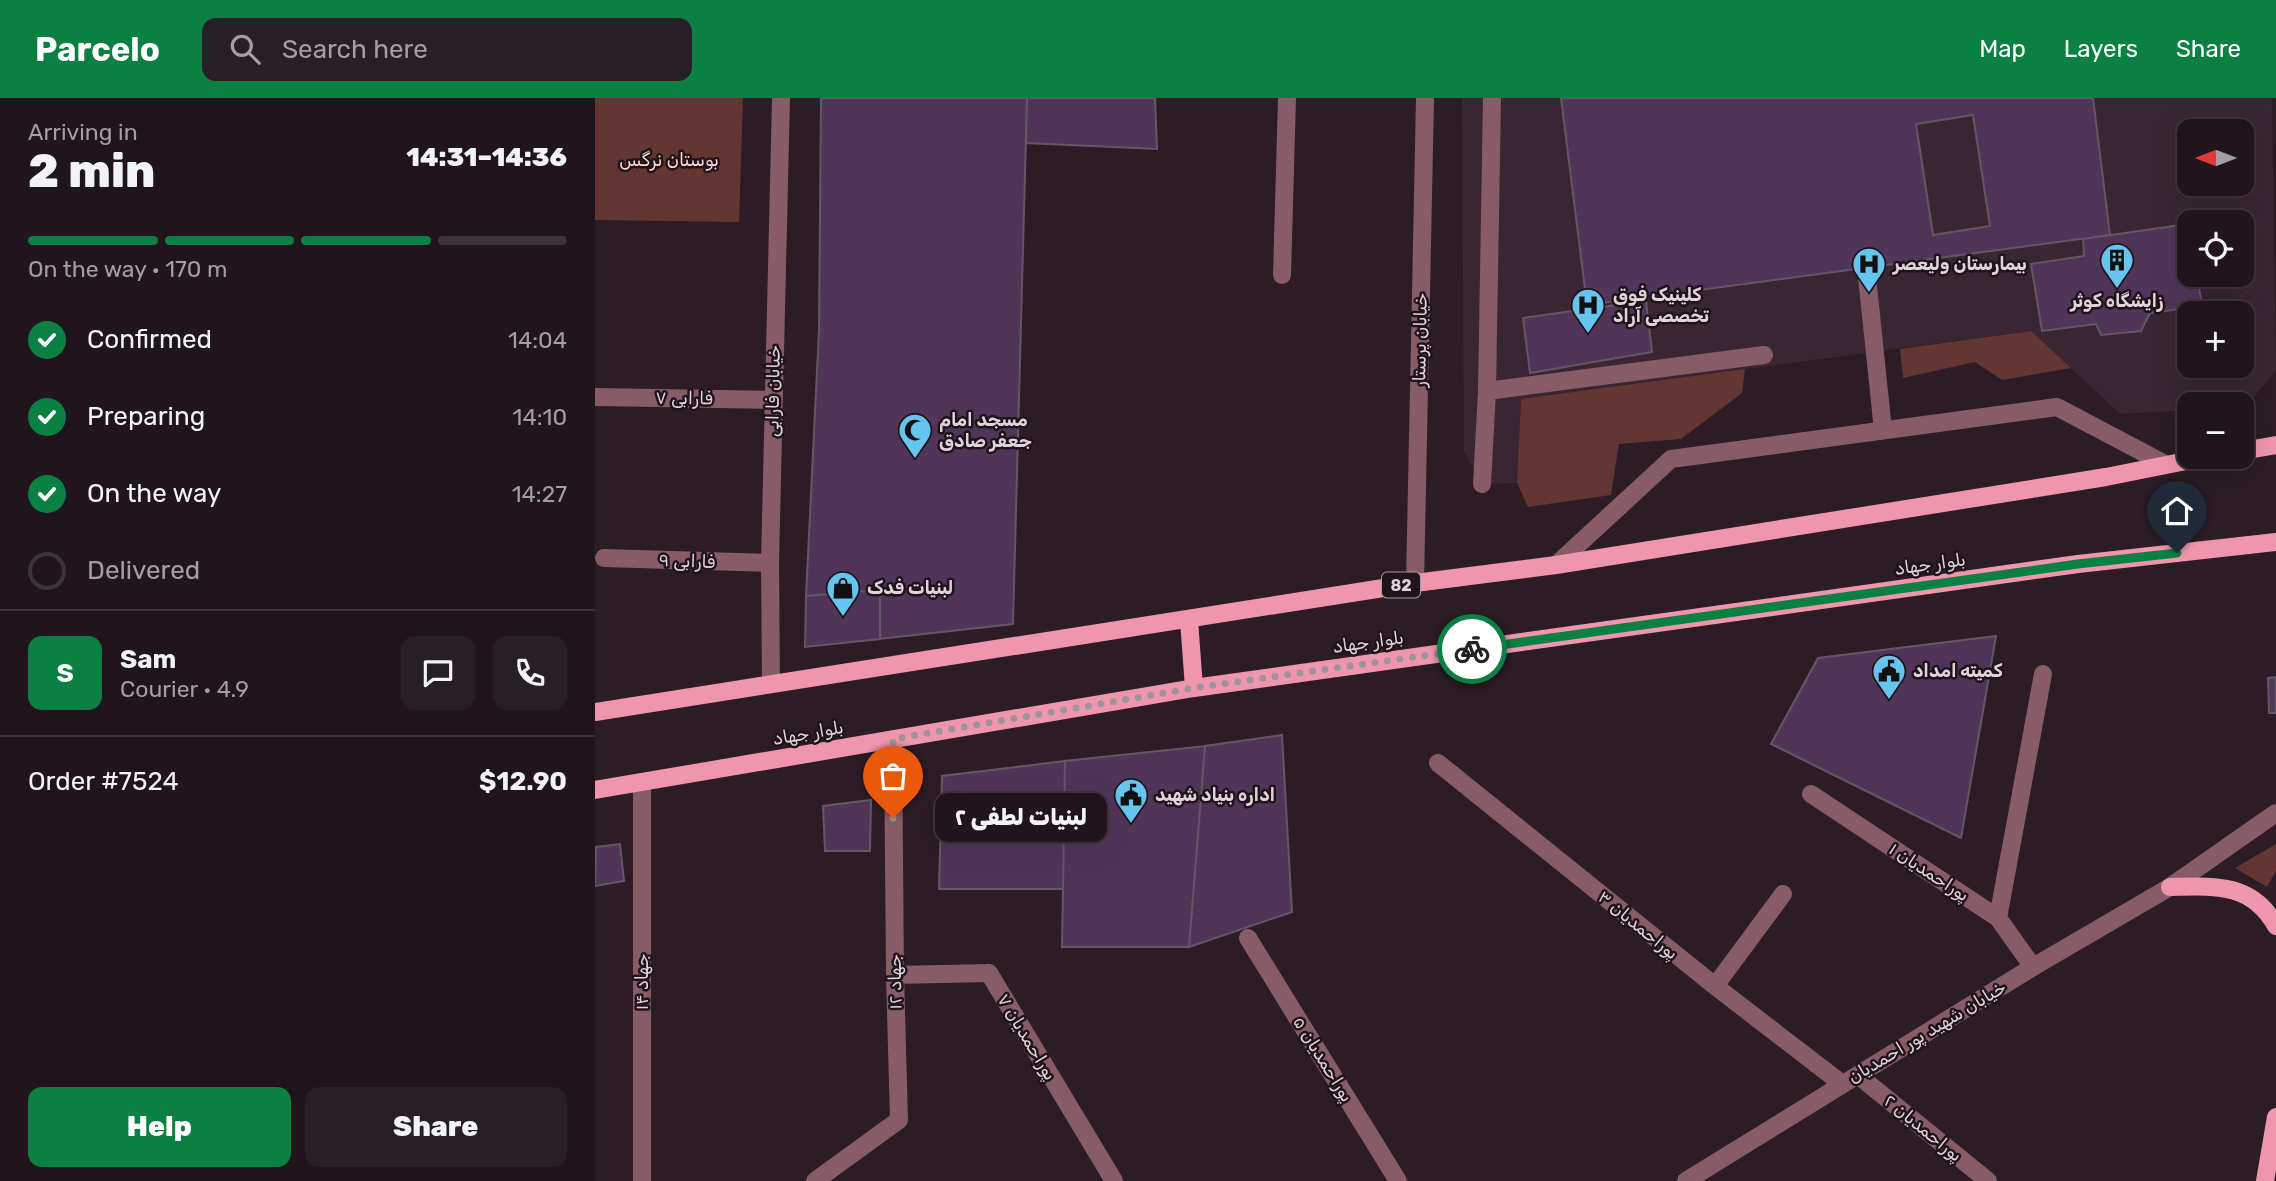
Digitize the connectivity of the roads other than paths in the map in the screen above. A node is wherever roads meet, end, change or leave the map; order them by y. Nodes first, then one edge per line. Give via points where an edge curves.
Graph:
1 (781, 98) edge
2 (1287, 98) edge
3 (1425, 98) edge
4 (1492, 98) edge
5 (1282, 275) dead end
6 (1867, 277) dead end
7 (1765, 355) dead end
8 (1487, 391) junction
9 (595, 397) edge
10 (773, 400) junction
11 (1883, 430) junction
12 (2276, 445) edge
13 (2254, 449) edge
14 (2177, 462) edge
15 (2165, 464) junction
16 (1482, 484) dead end
17 (2276, 542) edge
18 (604, 558) dead end
19 (770, 563) junction
20 (1556, 565) junction
21 (1415, 583) junction
22 (1189, 620) junction
23 (2043, 674) dead end
24 (771, 684) junction
25 (1194, 688) junction
26 (595, 712) edge
27 (893, 739) junction
28 (1438, 763) dead end
29 (642, 783) junction
30 (595, 790) edge
31 (1811, 794) dead end
32 (2276, 813) edge
33 (2170, 887) junction
34 (1783, 894) dead end
35 (1998, 918) junction
36 (2276, 926) edge
37 (1248, 938) dead end
38 (2033, 967) junction
39 (894, 975) junction
40 (1715, 986) junction
41 (1859, 1076) junction
42 (1841, 1083) junction
43 (2276, 1117) edge
44 (642, 1181) edge
45 (815, 1181) edge
46 (1114, 1181) edge
47 (1398, 1181) edge
48 (1686, 1181) edge
49 (1988, 1181) edge
50 (2265, 1181) edge

1 - 10 street, خیابان فارابی
2 - 5 street
3 - 21 street, خیابان پرستار
4 - 8 street
6 - 11 street
7 - 8 street
8 - 16 street
9 - 10 street, فارابی ۷
10 - 19 street, خیابان فارابی
11 - 15 street via 2057,407
11 - 20 street via 1671,459
12 - 13 main road
14 - 15 main road, 82
15 - 20 main road, 82
17 - 25 main road, بلوار جهاد via 2078,564
18 - 19 street, فارابی ۹
19 - 24 street, خیابان فارابی
20 - 21 main road, 82
21 - 22 main road, 82
22 - 24 main road, 82
22 - 25 main road
23 - 35 street
24 - 26 main road, 82
25 - 27 main road, بلوار جهاد
27 - 29 main road, بلوار جهاد
27 - 39 street, جهاد ۱۲
28 - 40 street, پوراحمدیان ۳
29 - 30 main road, بلوار جهاد
29 - 44 street, جهاد ۱۴
31 - 35 street, پوراحمدیان ۱
32 - 33 street, خیابان شهید پور احمدیان
33 - 36 main road via 2240,890 2269,913
33 - 38 street, خیابان شهید پور احمدیان
34 - 40 street
35 - 38 street, پوراحمدیان ۱
37 - 47 street, پوراحمدیان ۵
38 - 41 street, خیابان شهید پور احمدیان
39 - 45 street, جهاد ۱۲ via 899,1120
39 - 46 street, پوراحمدیان ۷ via 989,973
40 - 42 street, پوراحمدیان ۳
41 - 42 street, خیابان شهید پور احمدیان
41 - 49 street, پوراحمدیان ۲
42 - 48 street, خیابان شهید پور احمدیان
43 - 50 main road

